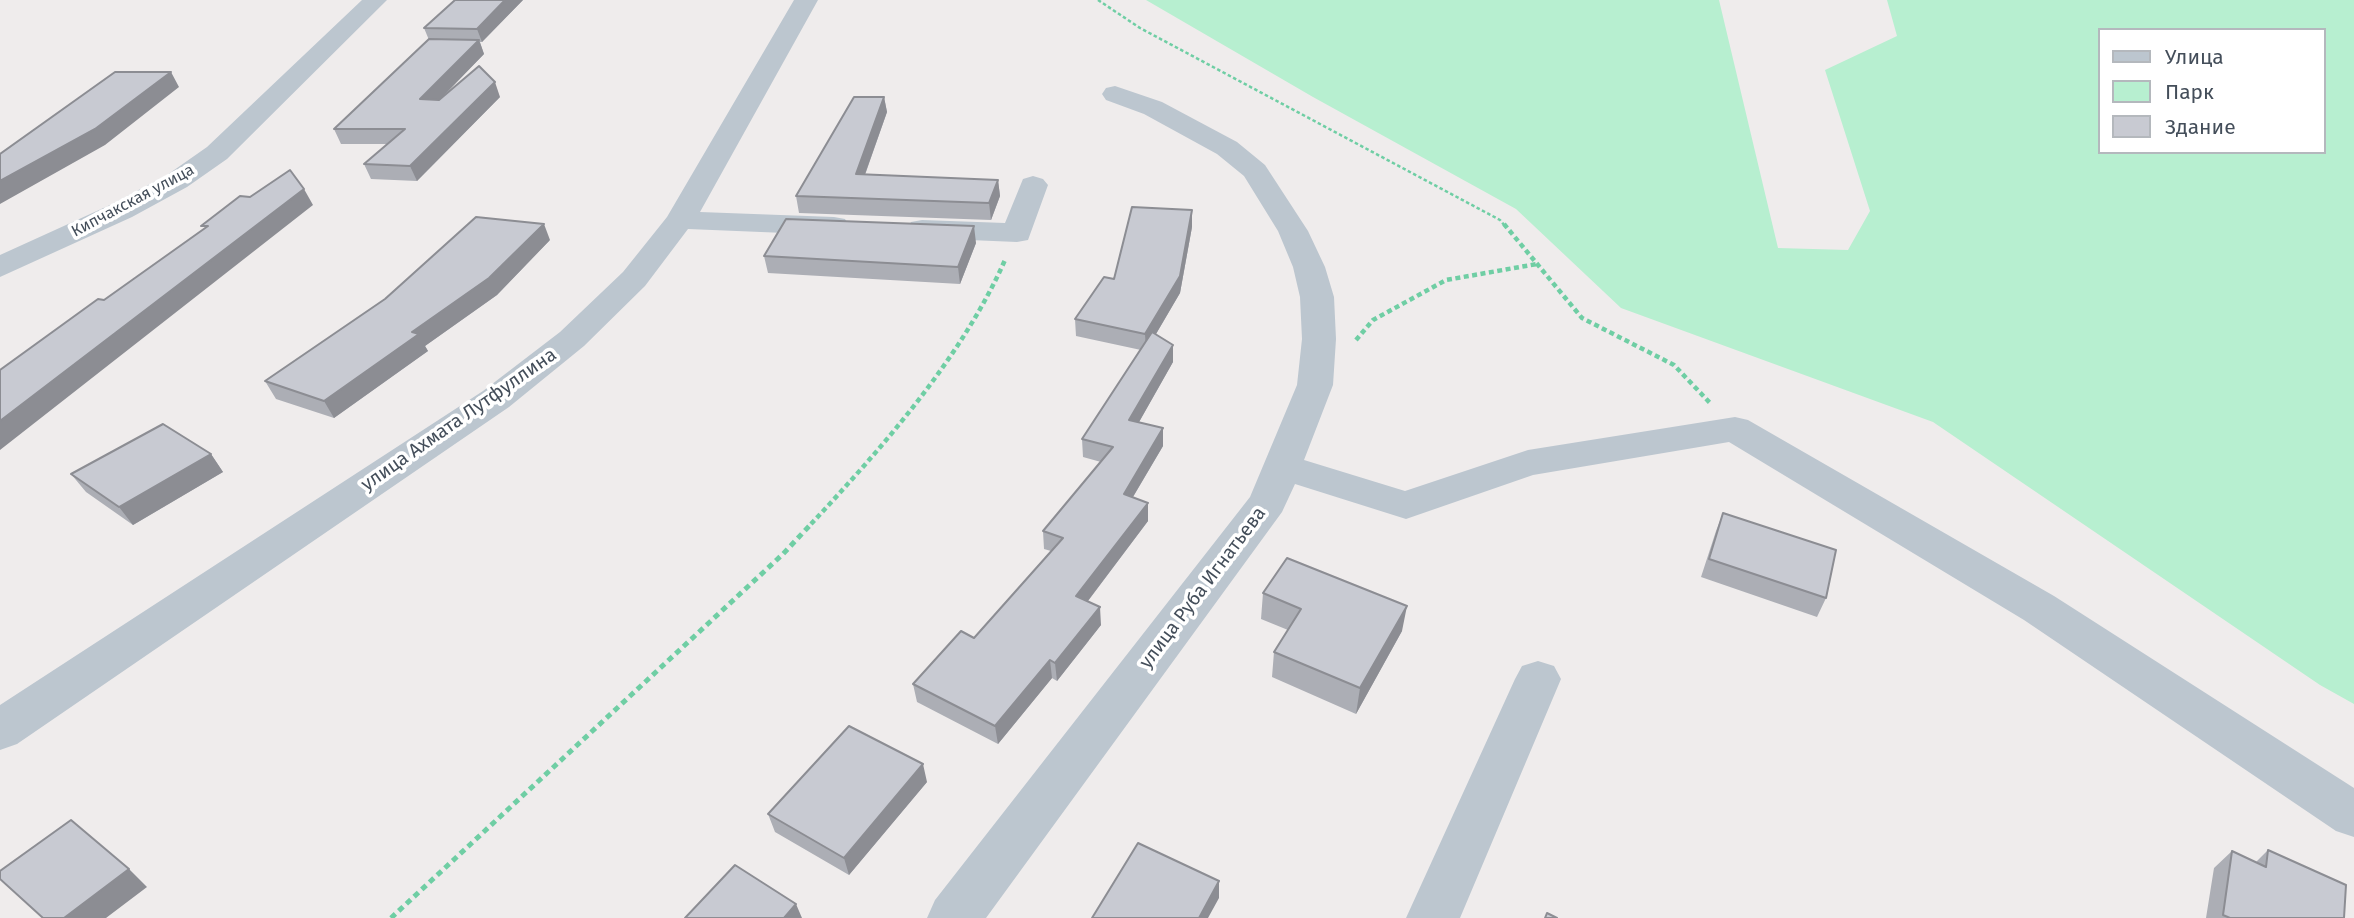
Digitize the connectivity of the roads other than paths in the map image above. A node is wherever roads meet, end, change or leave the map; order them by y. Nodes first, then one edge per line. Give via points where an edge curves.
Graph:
1 (375, 0) edge
2 (806, 0) edge
3 (1115, 94) dead end
4 (1033, 185) dead end
5 (680, 220) junction
6 (0, 267) edge
7 (1283, 467) junction
8 (1538, 679) dead end
9 (0, 730) edge
10 (2354, 815) edge
11 (954, 918) edge
12 (1433, 918) edge

1 - 6 street, Кипчакская улица via 217,153 132,205
2 - 5 street, улица Ахмата Лутфуллина
3 - 7 street, улица Руба Игнатьева via 1153,108 1227,148 1255,171 1293,231 1317,298 1319,339 1315,385
4 - 5 street via 1017,233
5 - 9 street, улица Ахмата Лутфуллина via 634,279 581,331 496,399
7 - 10 street via 1406,505 1528,463 1735,429 2039,608
7 - 11 street, улица Руба Игнатьева via 1268,502
8 - 12 street

